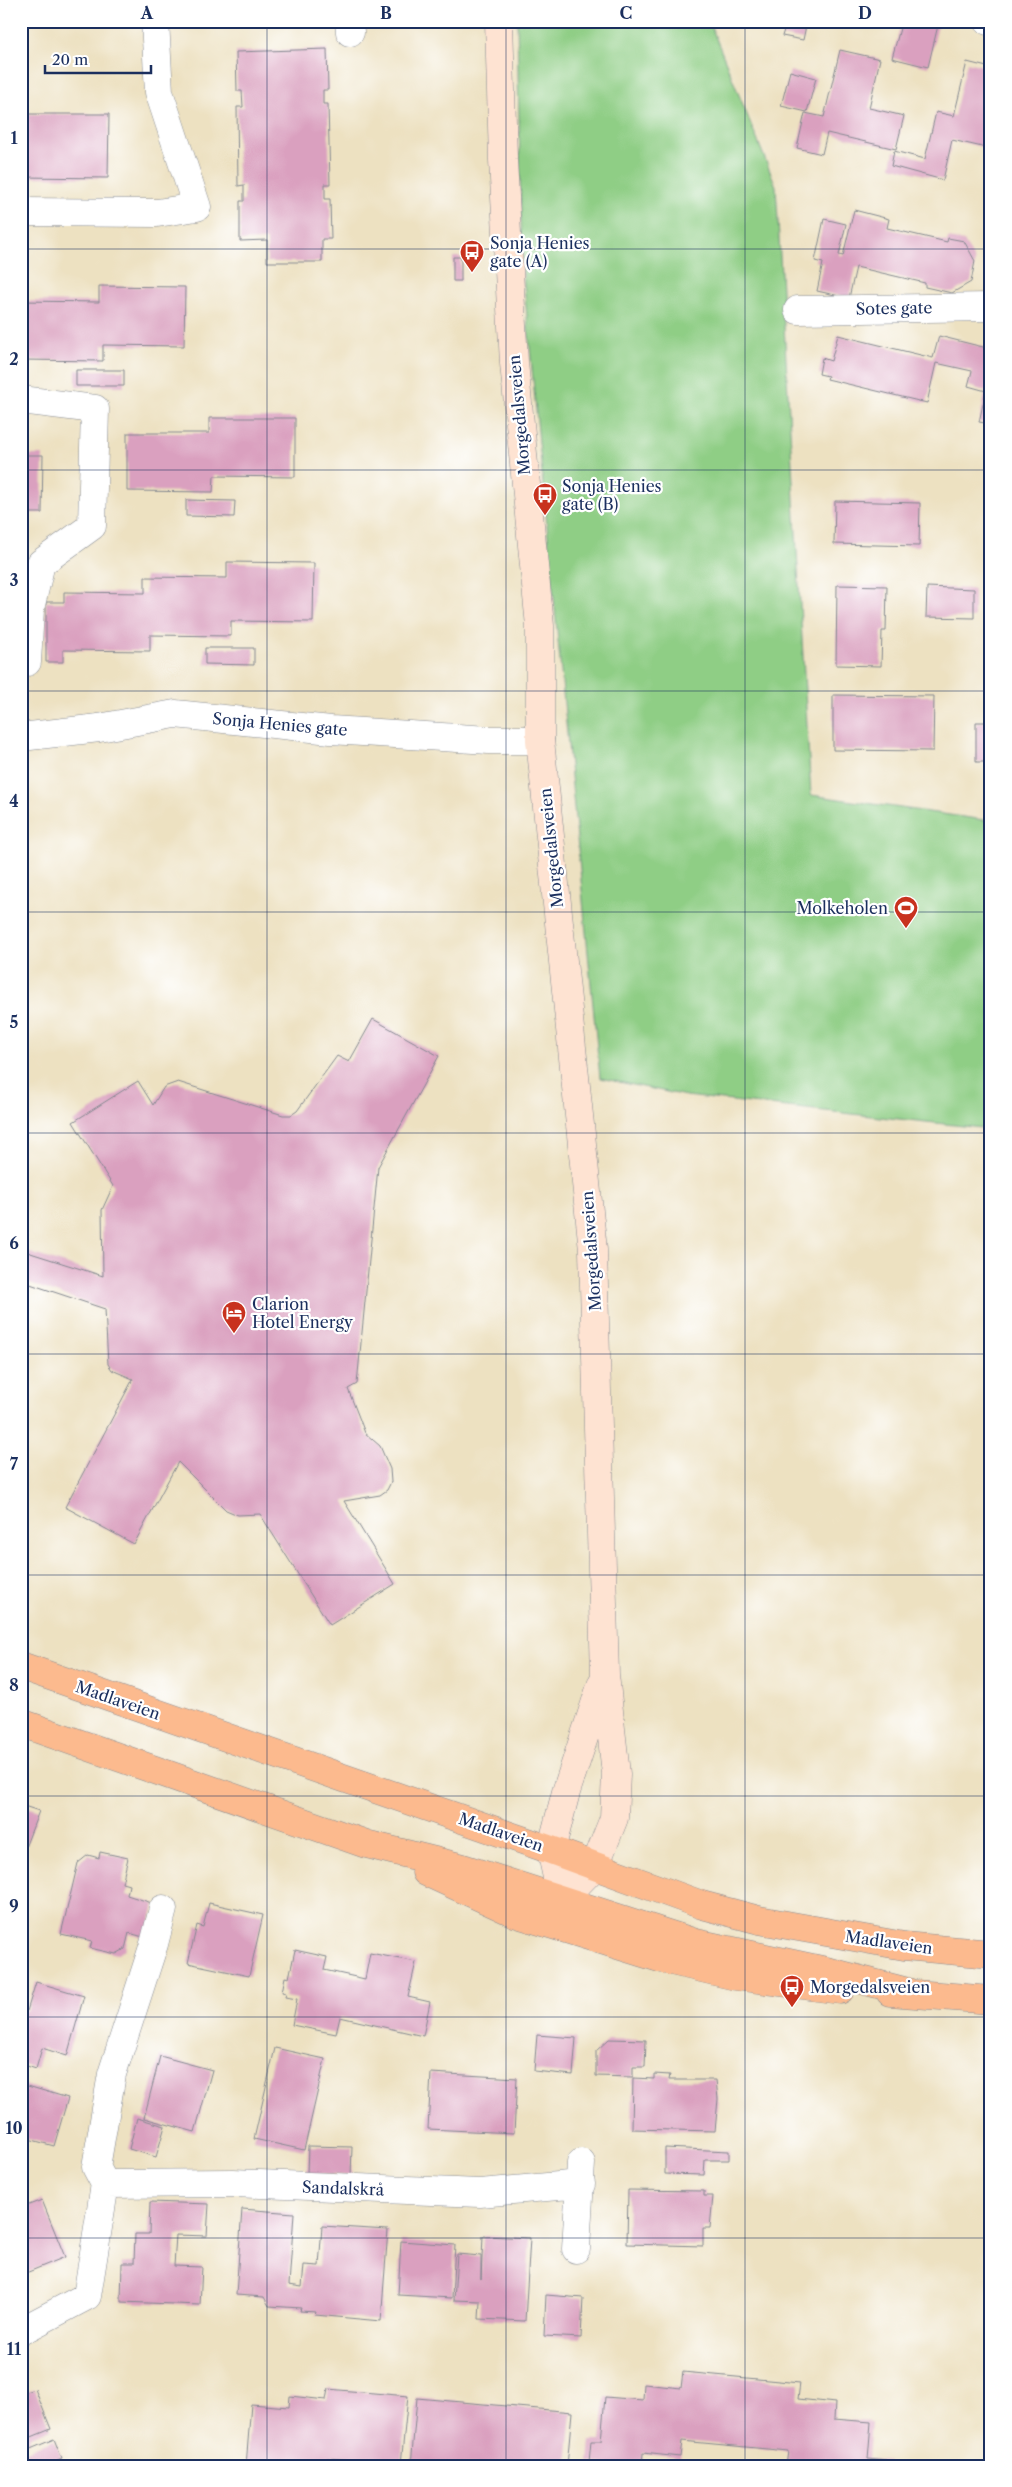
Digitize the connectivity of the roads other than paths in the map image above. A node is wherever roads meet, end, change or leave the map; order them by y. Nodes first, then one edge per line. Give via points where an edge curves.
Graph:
1 (155, 21) edge
2 (499, 21) edge
3 (21, 212) edge
4 (991, 307) edge
5 (798, 310) dead end
6 (21, 400) edge
7 (27, 662) dead end
8 (21, 737) edge
9 (540, 740) junction
10 (21, 1666) edge
11 (605, 1675) junction
12 (21, 1723) edge
13 (366, 1844) junction
14 (551, 1850) junction
15 (595, 1866) junction
16 (562, 1900) junction
17 (163, 1909) dead end
18 (991, 1954) edge
19 (908, 1992) junction
20 (991, 2000) edge
21 (105, 2184) junction
22 (576, 2249) dead end
23 (21, 2331) edge

1 - 3 street via 158,92 197,207 157,213
2 - 9 street, Morgedalsveien via 502,160 514,363 540,626
4 - 5 street, Sotes gate
6 - 7 street via 95,409 92,526 41,563 30,609
8 - 9 street, Sonja Henies gate via 99,728 174,714 330,730
9 - 11 street, Morgedalsveien via 593,1250
10 - 14 main road, Madlaveien
11 - 14 street, Morgedalsveien via 566,1792
11 - 15 street, Morgedalsveien via 616,1774 614,1818
12 - 13 main road
13 - 16 main road via 460,1867
13 - 19 main road via 517,1914 662,1959 735,1976 795,1985
14 - 15 main road, Madlaveien
14 - 16 street, Morgedalsveien
15 - 16 street, Morgedalsveien
15 - 18 main road, Madlaveien via 702,1905 759,1920 904,1946
16 - 19 main road via 696,1943
17 - 21 street via 112,2074 96,2167
19 - 20 main road
21 - 22 street, Sandalskrå via 233,2183 480,2193 581,2174
21 - 23 street via 87,2296

